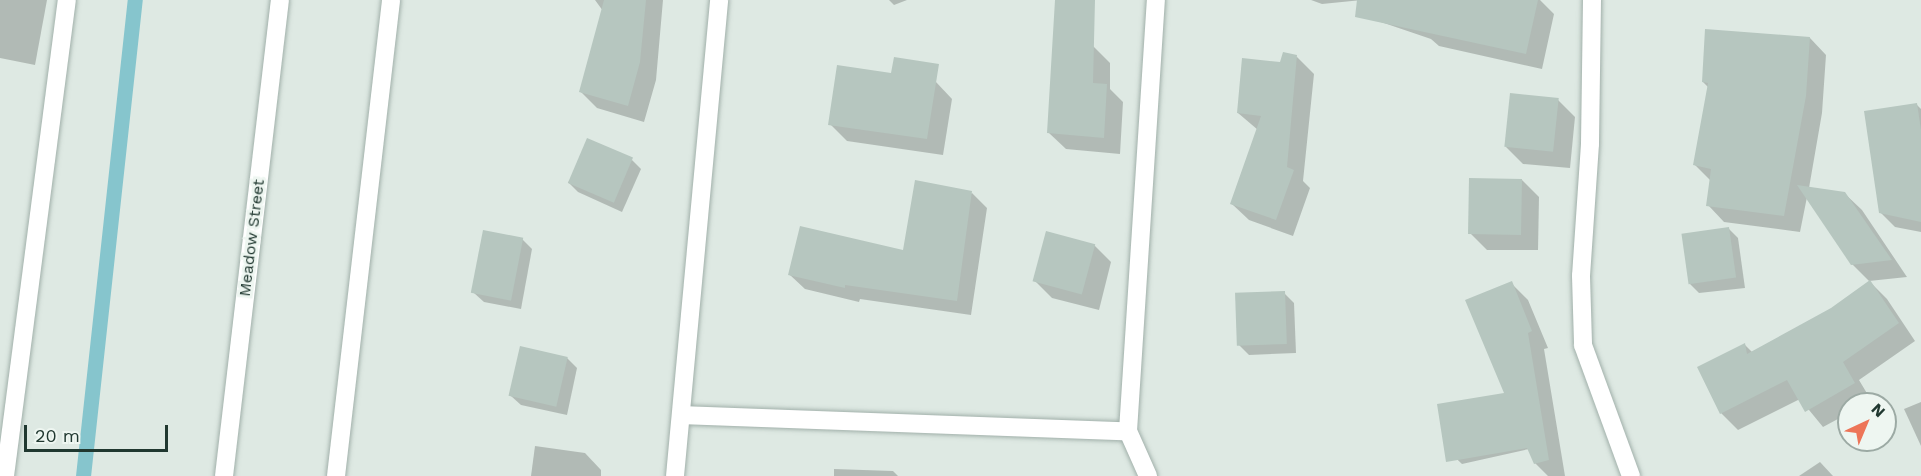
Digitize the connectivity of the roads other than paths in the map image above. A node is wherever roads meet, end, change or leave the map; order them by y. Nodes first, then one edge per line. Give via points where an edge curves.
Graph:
1 (67, 0) edge
2 (280, 0) edge
3 (391, 0) edge
4 (719, 0) edge
5 (1156, 0) edge
6 (1592, 0) edge
7 (682, 415) junction
8 (1128, 430) junction
9 (5, 476) edge
10 (224, 476) edge
11 (336, 476) edge
12 (675, 476) edge
13 (1148, 476) edge
14 (1630, 476) edge

1 - 9 street
2 - 10 street, Meadow Street
3 - 11 street
4 - 7 street
5 - 8 street
6 - 14 street via 1590,144 1581,276 1583,345
7 - 8 street
7 - 12 street
8 - 13 street

